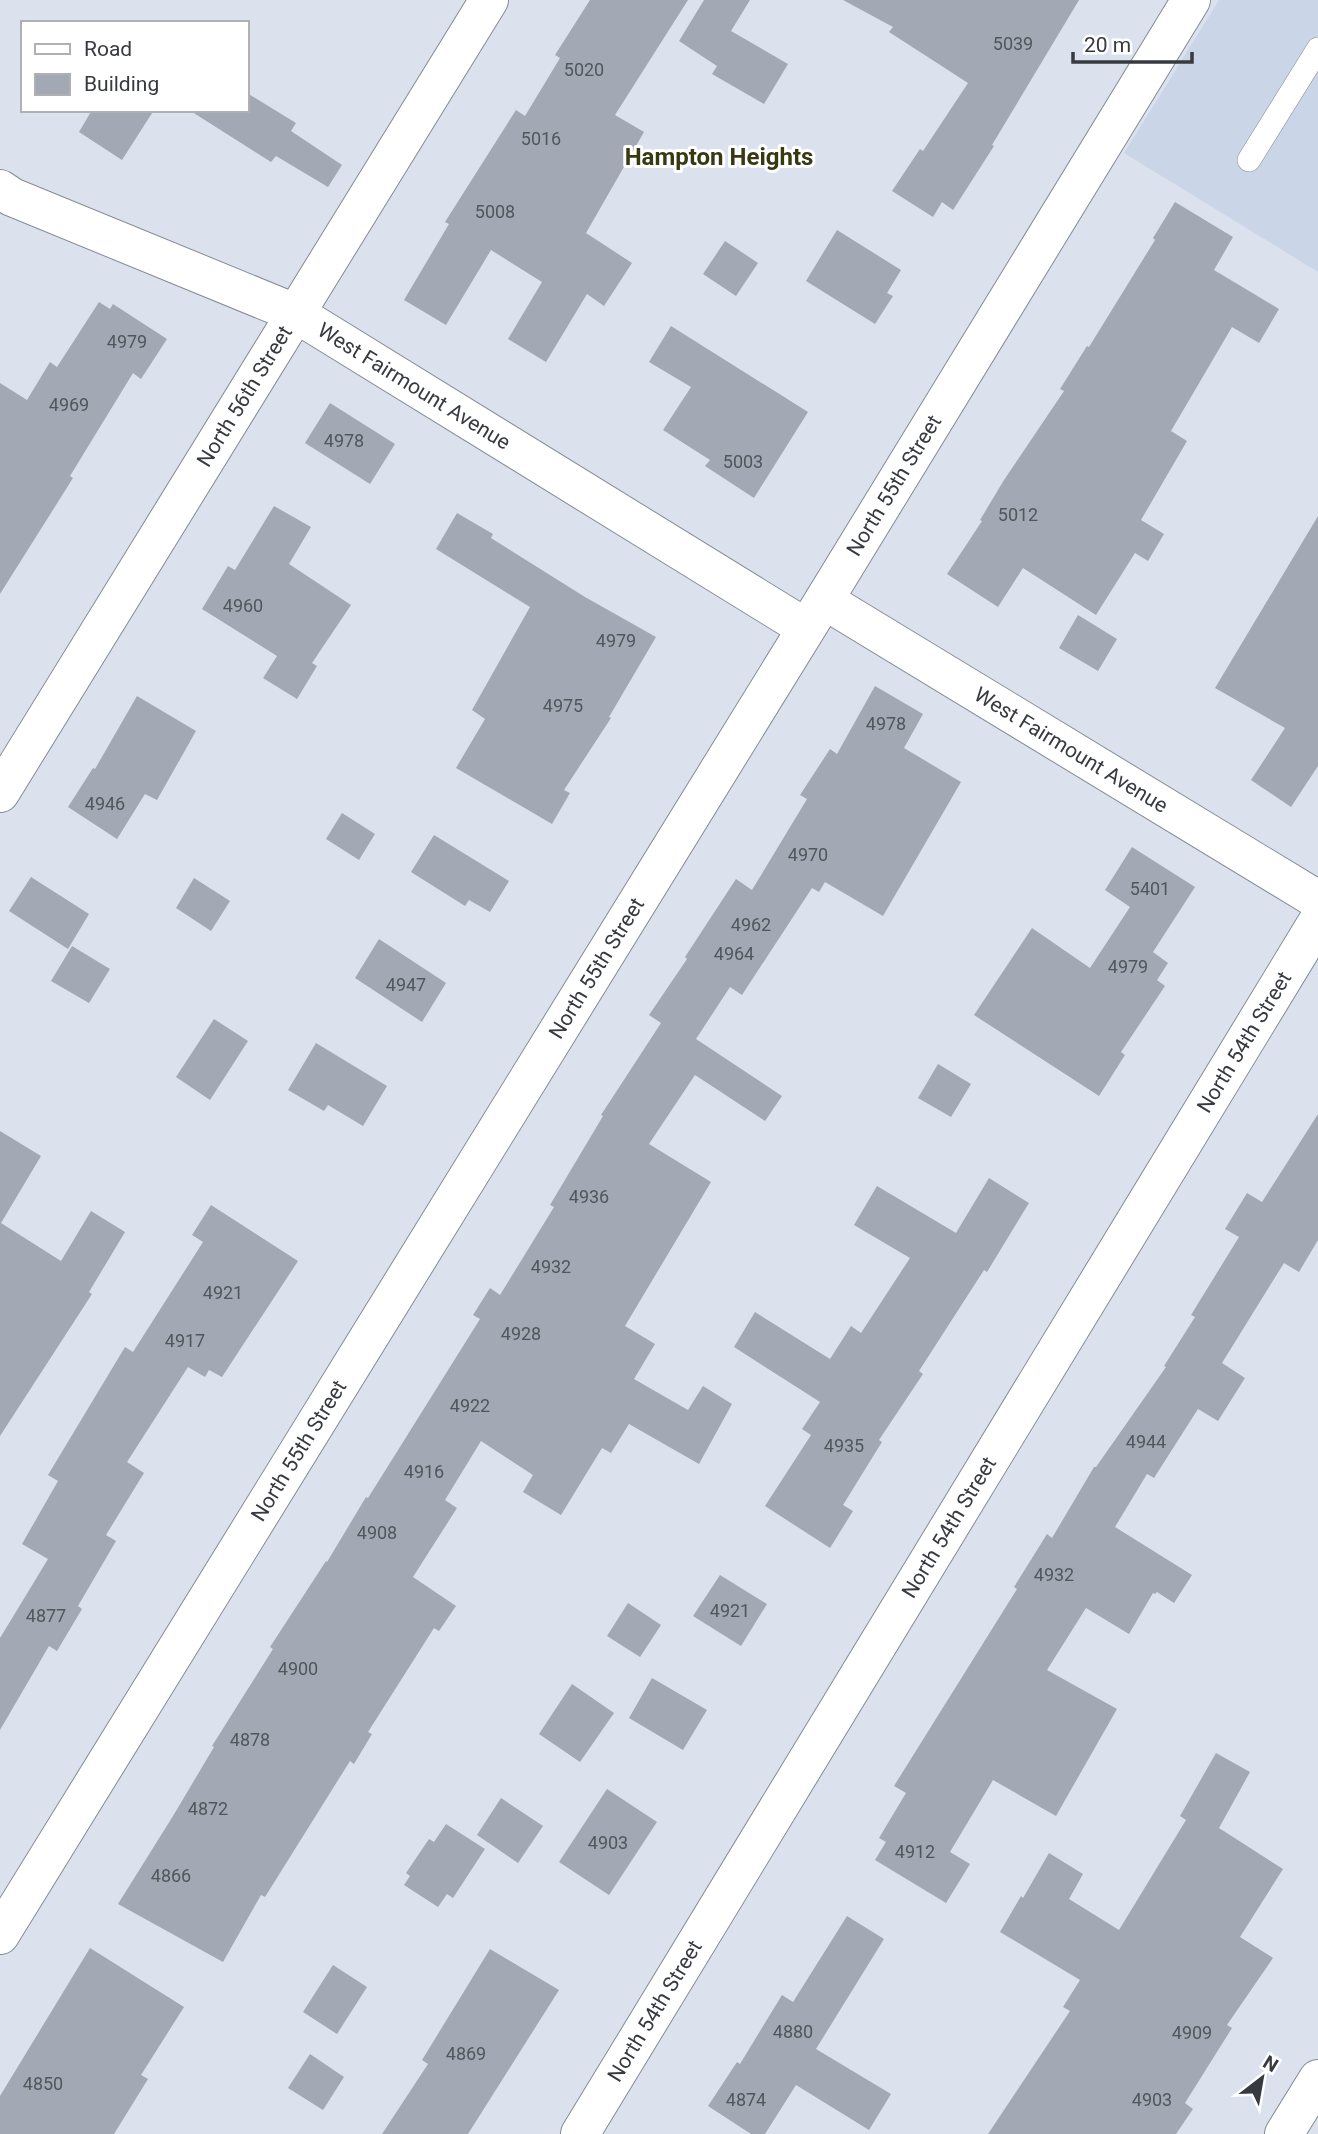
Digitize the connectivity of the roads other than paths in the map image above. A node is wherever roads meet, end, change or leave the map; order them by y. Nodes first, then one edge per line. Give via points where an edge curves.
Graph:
1 (489, 0) edge
2 (1191, 0) edge
3 (1318, 49) edge
4 (1249, 160) dead end
5 (0, 190) edge
6 (295, 313) junction
7 (815, 614) junction
8 (0, 793) edge
9 (1318, 900) edge
10 (1318, 921) edge
11 (0, 1935) edge
12 (1318, 2079) edge
13 (580, 2134) edge
14 (1284, 2134) edge

1 - 6 street, North 56th Street
2 - 7 street, North 55th Street
3 - 4 lane
5 - 6 street, West Fairmount Avenue
6 - 7 street, West Fairmount Avenue
6 - 8 street, North 56th Street
7 - 9 street, West Fairmount Avenue
7 - 11 street, North 55th Street
10 - 13 street, North 54th Street
12 - 14 street

